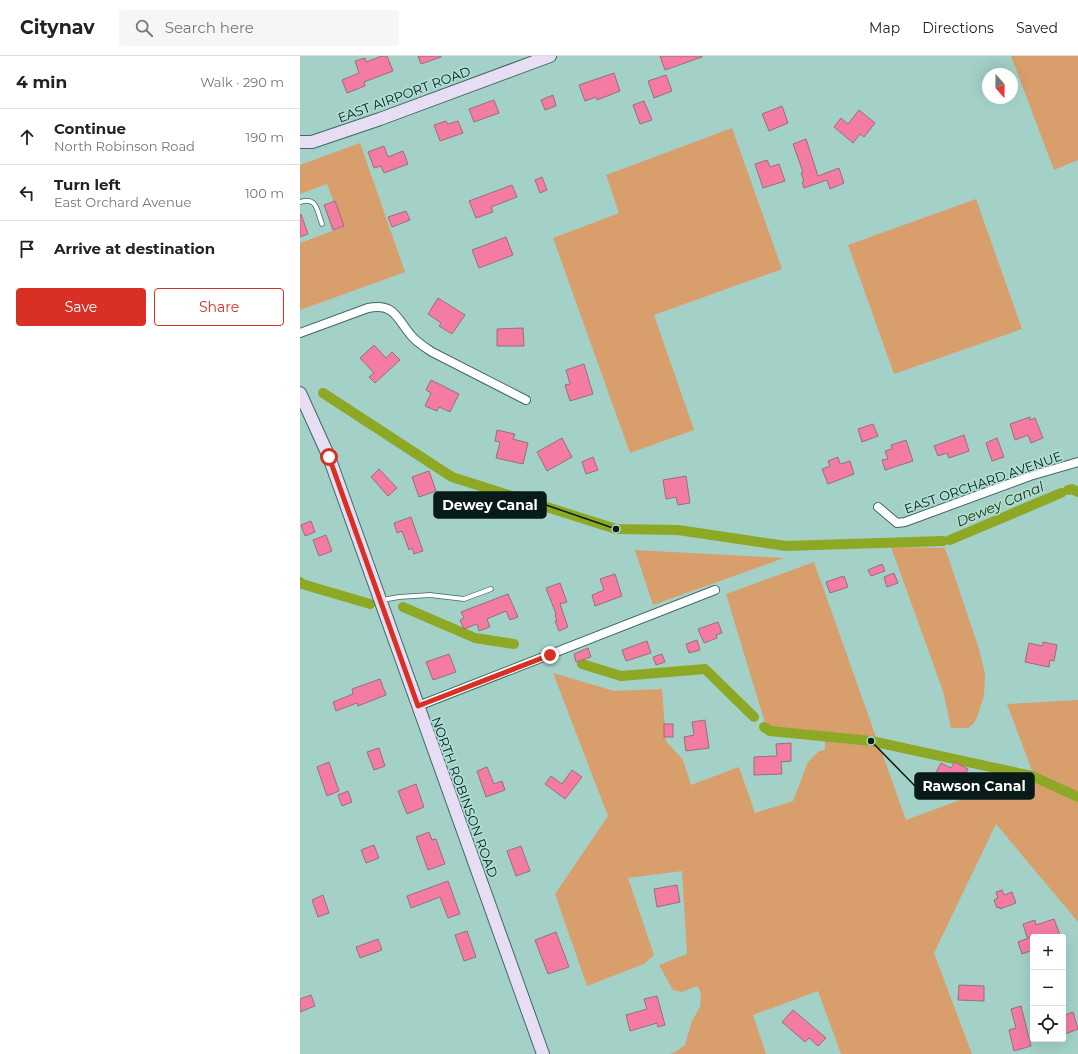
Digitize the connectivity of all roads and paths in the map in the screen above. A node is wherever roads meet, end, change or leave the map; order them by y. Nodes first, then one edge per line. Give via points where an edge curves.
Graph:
1 (550, 56) edge
2 (306, 142) edge
3 (300, 151) edge
4 (300, 202) edge
5 (322, 224) dead end
6 (300, 333) edge
7 (300, 393) edge
8 (526, 400) dead end
9 (1078, 462) edge
10 (878, 507) dead end
11 (491, 589) dead end
12 (715, 590) dead end
13 (380, 601) junction
14 (418, 706) junction
15 (543, 1054) edge

1 - 2 street, EAST AIRPORT ROAD via 380,119
2 - 3 street, EAST AIRPORT ROAD
4 - 5 lane via 311,200
6 - 8 street via 368,308 387,308 395,313 418,343
7 - 13 street, NORTH ROBINSON ROAD via 329,457
9 - 10 street, EAST ORCHARD AVENUE via 1030,476 905,522 897,523
11 - 13 lane via 464,599 430,595
12 - 14 street
13 - 14 street, NORTH ROBINSON ROAD
14 - 15 street, NORTH ROBINSON ROAD

